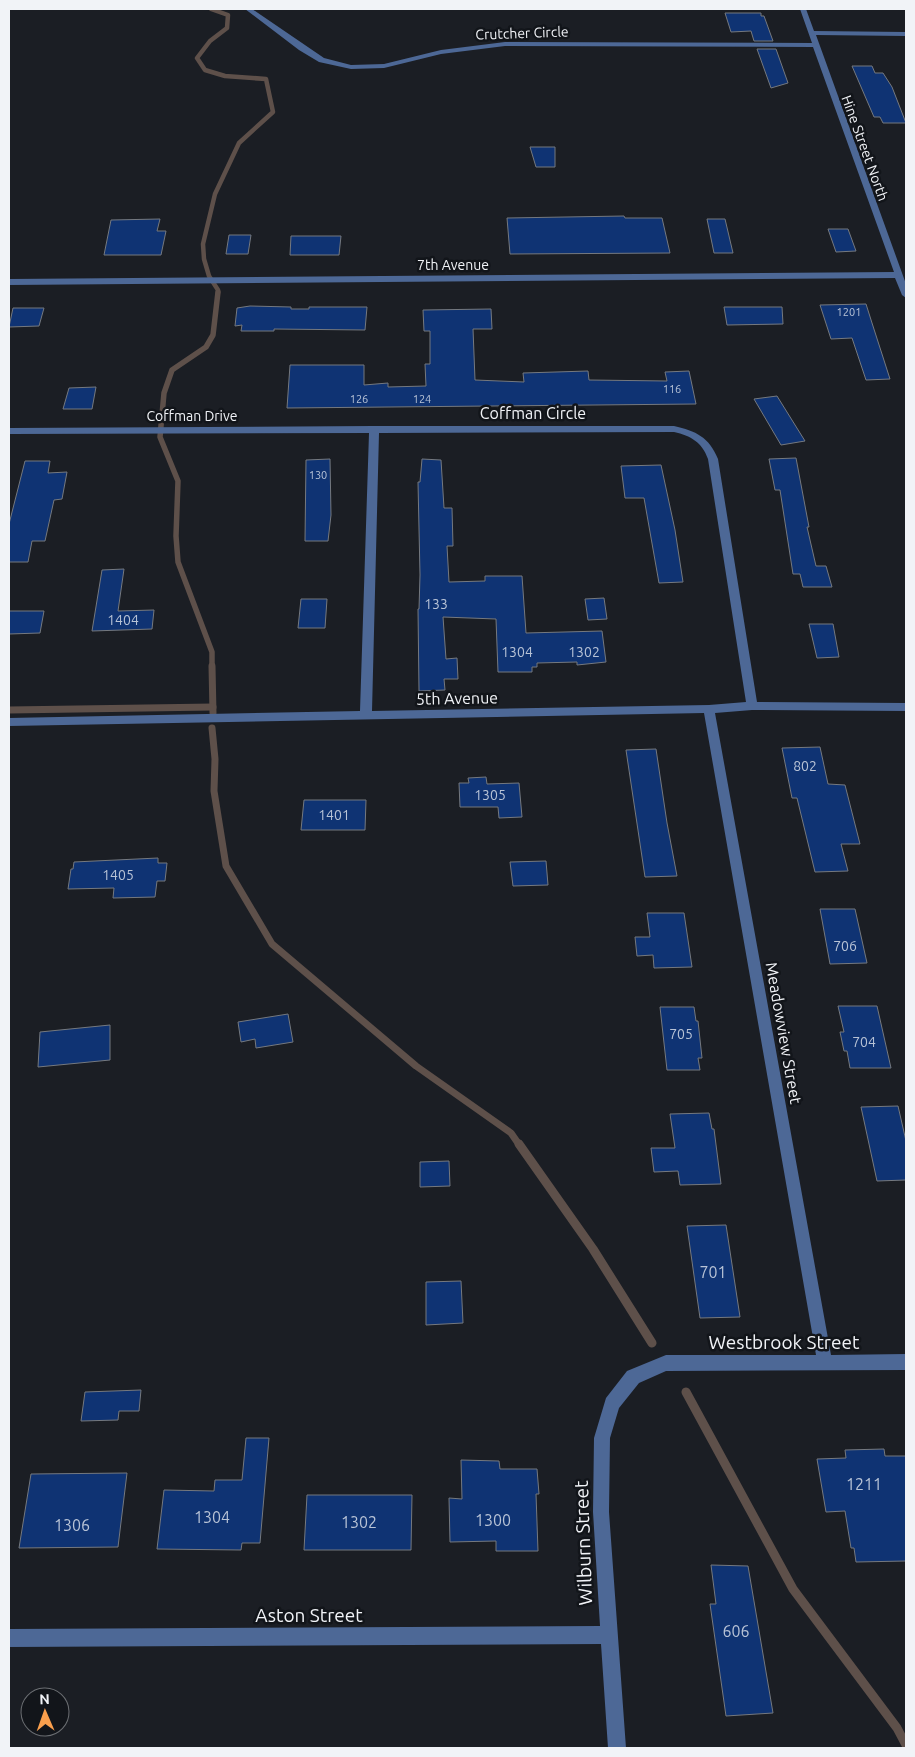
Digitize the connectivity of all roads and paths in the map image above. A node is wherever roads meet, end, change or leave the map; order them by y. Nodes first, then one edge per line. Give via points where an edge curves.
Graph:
1 (248, 9) edge
2 (803, 9) edge
3 (813, 33) junction
4 (906, 34) edge
5 (815, 45) junction
6 (898, 275) junction
7 (9, 282) edge
8 (906, 295) edge
9 (374, 429) junction
10 (9, 431) edge
11 (752, 706) junction
12 (906, 707) edge
13 (709, 710) junction
14 (366, 716) junction
15 (9, 722) edge
16 (825, 1362) junction
17 (906, 1362) edge
18 (662, 1364) joint
19 (609, 1635) junction
20 (9, 1638) edge
21 (617, 1748) edge

1 - 5 street, Crutcher Circle via 322,60 351,67 384,66 440,52 505,44
2 - 3 street, Hine Street North
3 - 4 street
3 - 5 street, Hine Street North
5 - 6 street, Hine Street North
6 - 7 street, 7th Avenue
6 - 8 street, Hine Street North
9 - 10 street, Coffman Drive
9 - 11 street, Coffman Circle via 674,429 701,439 709,445 713,459
9 - 14 street
11 - 12 street, 5th Avenue
11 - 13 street, 5th Avenue
13 - 14 street, 5th Avenue
13 - 16 street, Meadowview Street
14 - 15 street, 5th Avenue
16 - 17 street, Westbrook Street
16 - 18 street, Westbrook Street
18 - 19 street, Wilburn Street via 633,1377 612,1404 602,1438 601,1512
19 - 20 street, Aston Street
19 - 21 street, Wilburn Street

